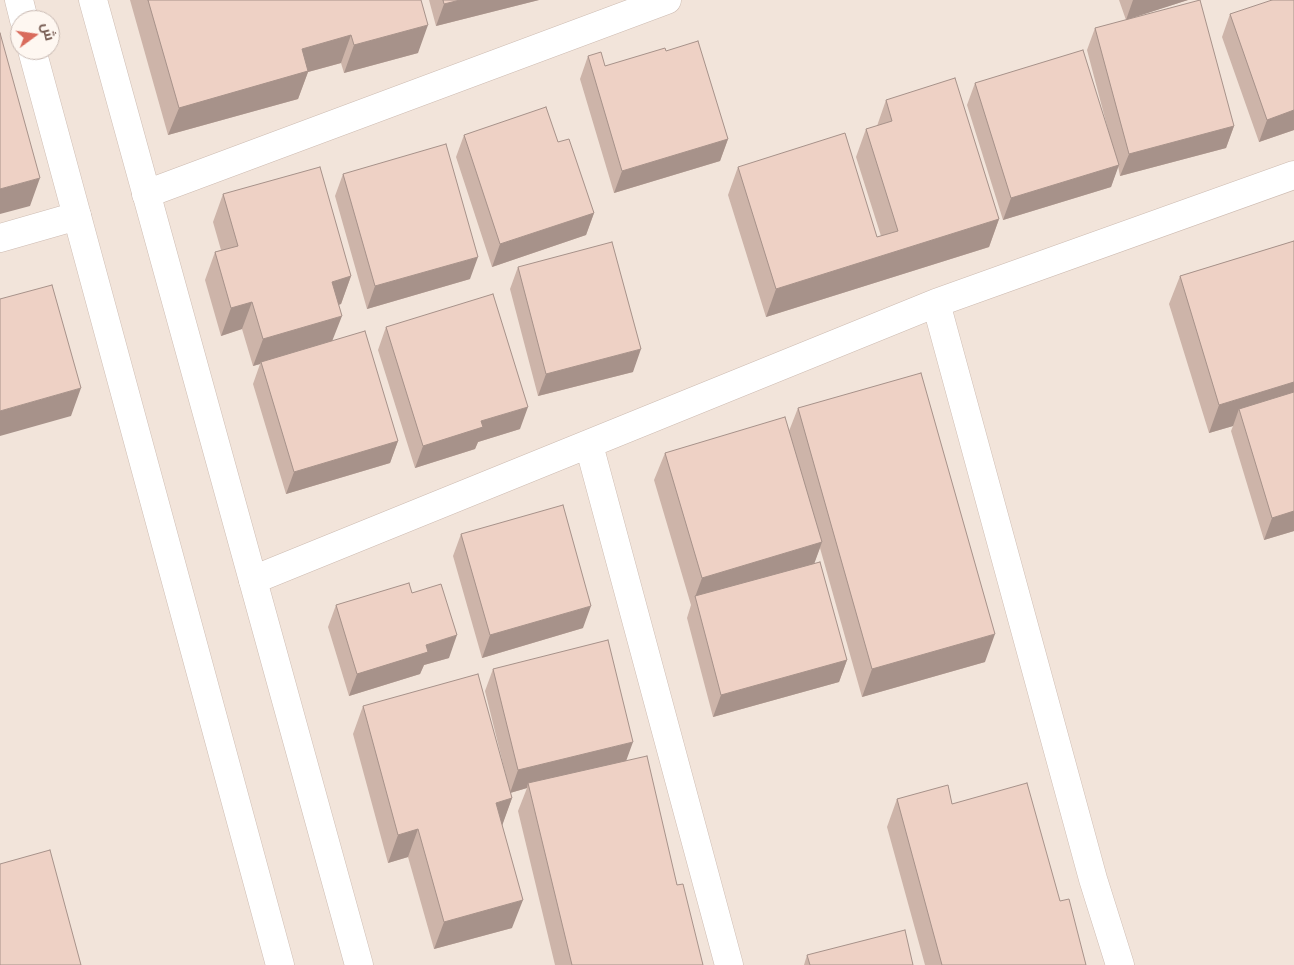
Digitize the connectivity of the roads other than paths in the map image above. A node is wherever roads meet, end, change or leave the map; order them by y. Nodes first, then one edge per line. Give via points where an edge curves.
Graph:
1 (93, 0) edge
2 (667, 0) edge
3 (35, 60) edge
4 (1294, 175) edge
5 (146, 194) junction
6 (77, 216) junction
7 (0, 238) edge
8 (936, 303) junction
9 (589, 445) junction
10 (252, 580) junction
11 (280, 965) edge
12 (359, 965) edge
13 (729, 965) edge
14 (1120, 965) edge

1 - 5 street
2 - 5 street
3 - 6 street
4 - 8 street
5 - 10 street
6 - 7 street
6 - 11 street
8 - 9 street
8 - 14 street via 1093,879
9 - 10 street
9 - 13 street
10 - 12 street

